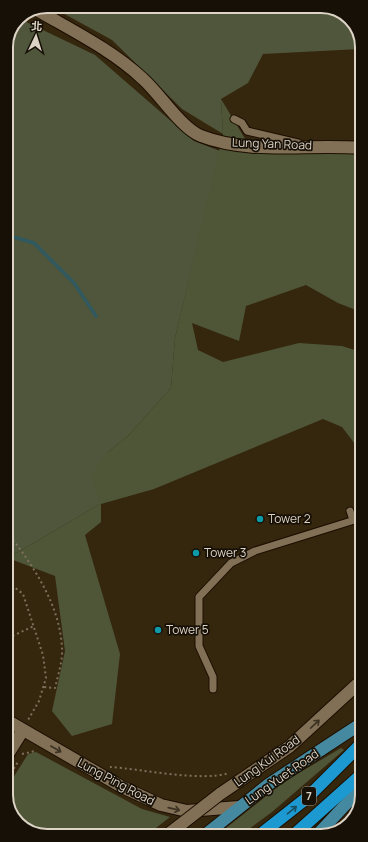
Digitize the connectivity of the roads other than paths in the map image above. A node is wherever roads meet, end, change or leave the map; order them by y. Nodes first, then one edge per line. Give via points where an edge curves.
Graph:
1 (43, 14) edge
2 (234, 119) dead end
3 (312, 146) junction
4 (355, 148) edge
5 (350, 512) dead end
6 (353, 520) joint
7 (355, 686) edge
8 (213, 689) dead end
9 (13, 722) edge
10 (25, 726) junction
11 (355, 728) edge
12 (13, 746) edge
13 (355, 750) edge
14 (355, 780) edge
15 (355, 794) edge
16 (239, 807) junction
17 (175, 829) edge
18 (212, 829) edge
19 (267, 829) edge
20 (301, 829) edge
21 (323, 829) edge

1 - 3 street, Lung Yan Road via 104,48 143,78 178,119 199,135 231,144 270,147
2 - 3 lane via 242,123 247,131
3 - 4 street, Lung Yan Road
5 - 6 lane
6 - 8 lane via 255,551 231,563 199,597 199,646 213,677
17 -> 7 street, Lung Kui Road, bridge via 220,794 289,747
9 - 10 street, Lung Ping Road
10 - 12 street
10 -> 16 street, Lung Ping Road via 122,787 161,805 187,812
11 - 16 main road, Lung Yuet Road via 269,784
19 -> 13 highway, 7 via 308,797
14 - 20 highway, 7
15 - 21 main road
16 - 18 main road, Lung Yuet Road

